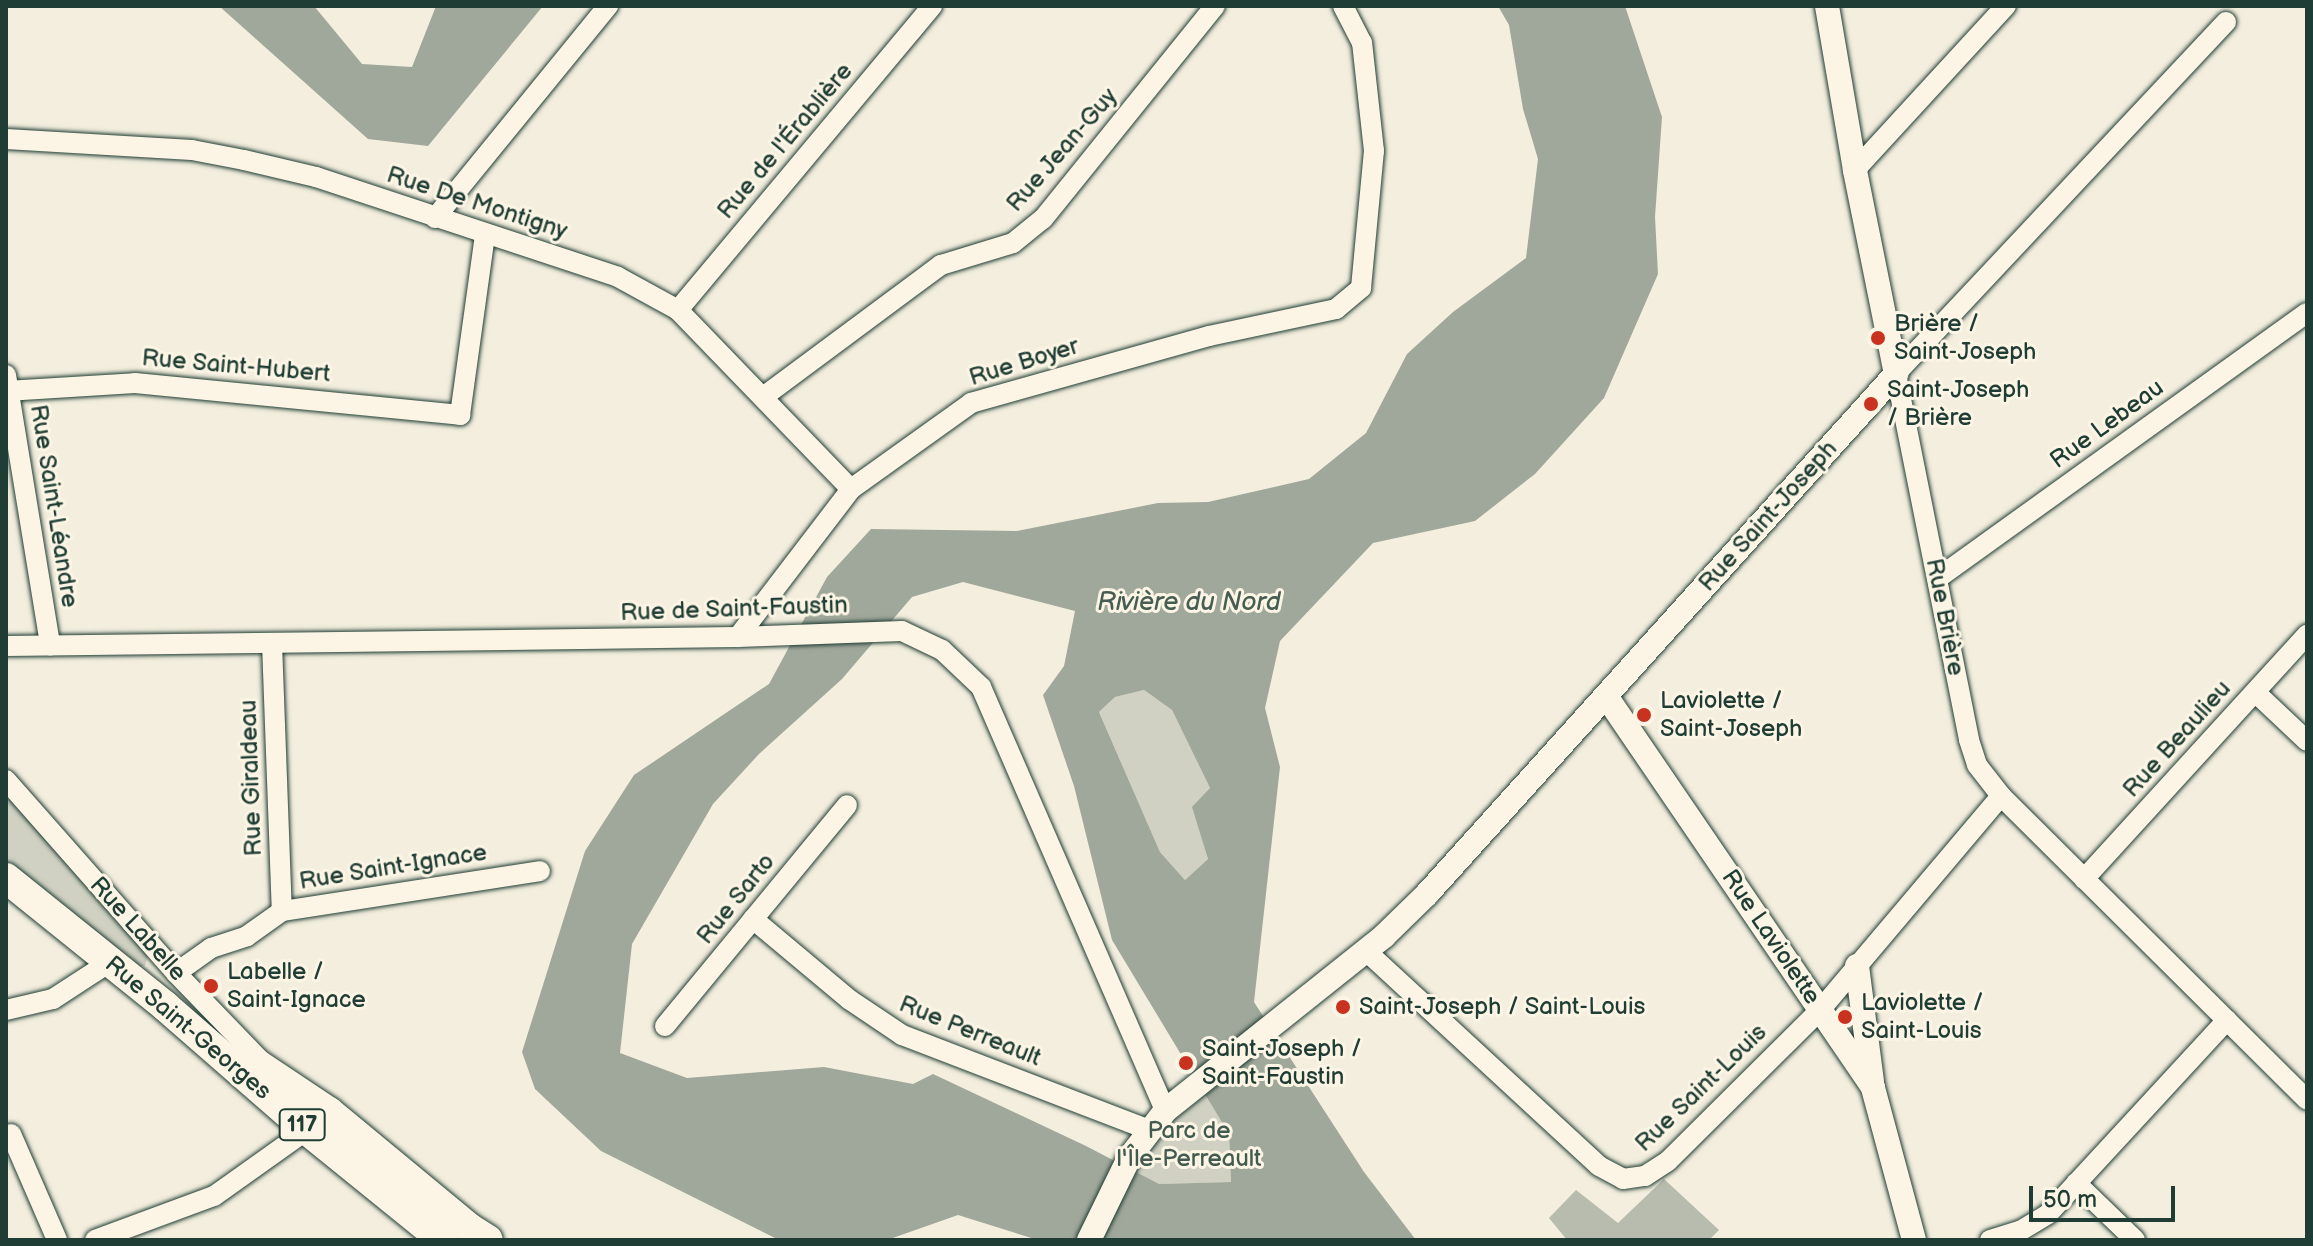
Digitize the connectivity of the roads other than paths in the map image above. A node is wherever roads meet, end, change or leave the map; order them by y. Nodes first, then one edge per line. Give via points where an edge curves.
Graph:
1 (608, 6) edge
2 (932, 6) edge
3 (1215, 6) edge
4 (1343, 6) edge
5 (1827, 6) edge
6 (2006, 6) edge
7 (2226, 22) dead end
8 (6, 139) edge
9 (1855, 170) junction
10 (435, 218) junction
11 (485, 234) junction
12 (678, 310) junction
13 (2307, 313) edge
14 (1896, 374) junction
15 (7, 385) edge
16 (763, 397) junction
17 (851, 489) junction
18 (1938, 578) junction
19 (2307, 635) edge
20 (738, 637) junction
21 (272, 643) junction
22 (50, 645) junction
23 (6, 646) edge
24 (2255, 692) junction
25 (1606, 696) junction
26 (2307, 741) edge
27 (6, 780) edge
28 (2001, 796) junction
29 (847, 805) dead end
30 (540, 871) dead end
31 (6, 878) edge
32 (2084, 879) junction
33 (282, 911) junction
34 (753, 919) junction
35 (1365, 950) junction
36 (110, 962) junction
37 (1857, 966) junction
38 (176, 973) junction
39 (165, 1006) junction
40 (1821, 1009) junction
41 (6, 1010) edge
42 (2227, 1020) junction
43 (665, 1026) dead end
44 (275, 1075) junction
45 (1873, 1088) junction
46 (2307, 1100) edge
47 (1165, 1111) junction
48 (307, 1130) junction
49 (1149, 1130) junction
50 (11, 1134) dead end
51 (2076, 1183) junction
52 (57, 1240) edge
53 (95, 1240) edge
54 (443, 1240) edge
55 (488, 1240) edge
56 (1089, 1240) edge
57 (1914, 1240) edge
58 (1990, 1240) edge
59 (2135, 1240) edge

1 - 10 street
2 - 12 street, Rue de l'Érablière
3 - 16 street, Rue Jean-Guy via 1043,219 1013,243 941,265
4 - 17 street, Rue Boyer via 1362,43 1374,151 1361,288 1336,309 1209,336 971,403
5 - 9 street, Rue Brière
6 - 9 street
7 - 14 street, Rue Saint-Joseph
8 - 10 street, Rue De Montigny via 192,150 316,177
9 - 14 street, Rue Brière
10 - 11 street, Rue De Montigny
11 - 12 street, Rue De Montigny via 618,277
11 - 15 street, Rue Saint-Hubert via 460,415 135,383
12 - 16 street, Rue De Montigny
13 - 18 street, Rue Lebeau
14 - 18 street, Rue Brière
14 - 25 street, Rue Saint-Joseph
15 - 22 street, Rue Saint-Léandre
16 - 17 street, Rue De Montigny
17 - 20 street, Rue Boyer
18 - 28 street, Rue Brière via 1969,740 1977,765
19 - 24 street, Rue Beaulieu
20 - 21 street, Rue de Saint-Faustin
20 - 47 street, Rue de Saint-Faustin via 902,631 942,650 981,687
21 - 22 street, Rue de Saint-Faustin
21 - 33 street, Rue Giraldeau
22 - 23 street, Rue de Saint-Faustin
24 - 26 street
24 - 32 street, Rue Beaulieu
25 - 35 street, Rue Saint-Joseph via 1427,894
25 - 40 street, Rue Laviolette
27 - 38 street, Rue Labelle
28 - 32 street, Rue Brière
28 - 37 street, Rue Saint-Louis
29 - 34 street, Rue Sarto
30 - 33 street, Rue Saint-Ignace
31 - 36 main road, Rue Saint-Georges / 117
32 - 42 street, Rue Brière
33 - 38 street, Rue Saint-Ignace
34 - 43 street, Rue Sarto
34 - 49 street, Rue Perreault via 850,1000 902,1035
35 - 40 street, Rue Saint-Louis via 1599,1166 1623,1179 1645,1176 1668,1161
35 - 47 street, Rue Saint-Joseph
36 - 39 main road, Rue Saint-Georges / 117
36 - 41 street via 53,999
37 - 40 street, Rue Saint-Louis
37 - 45 street
38 - 44 street, Rue Labelle
39 - 44 main road, Rue Labelle / 117
39 - 48 main road, Rue Saint-Georges / 117
40 - 45 street, Rue Laviolette
42 - 46 street, Rue Brière
42 - 51 street
44 - 55 main road, Rue Labelle / 117
45 - 57 street, Rue Laviolette
47 - 49 street
48 - 53 street via 214,1196
48 - 54 main road, Rue Saint-Georges / 117
49 - 56 street via 1129,1158
50 - 52 street
51 - 58 street via 2048,1214 2020,1231
51 - 59 street

